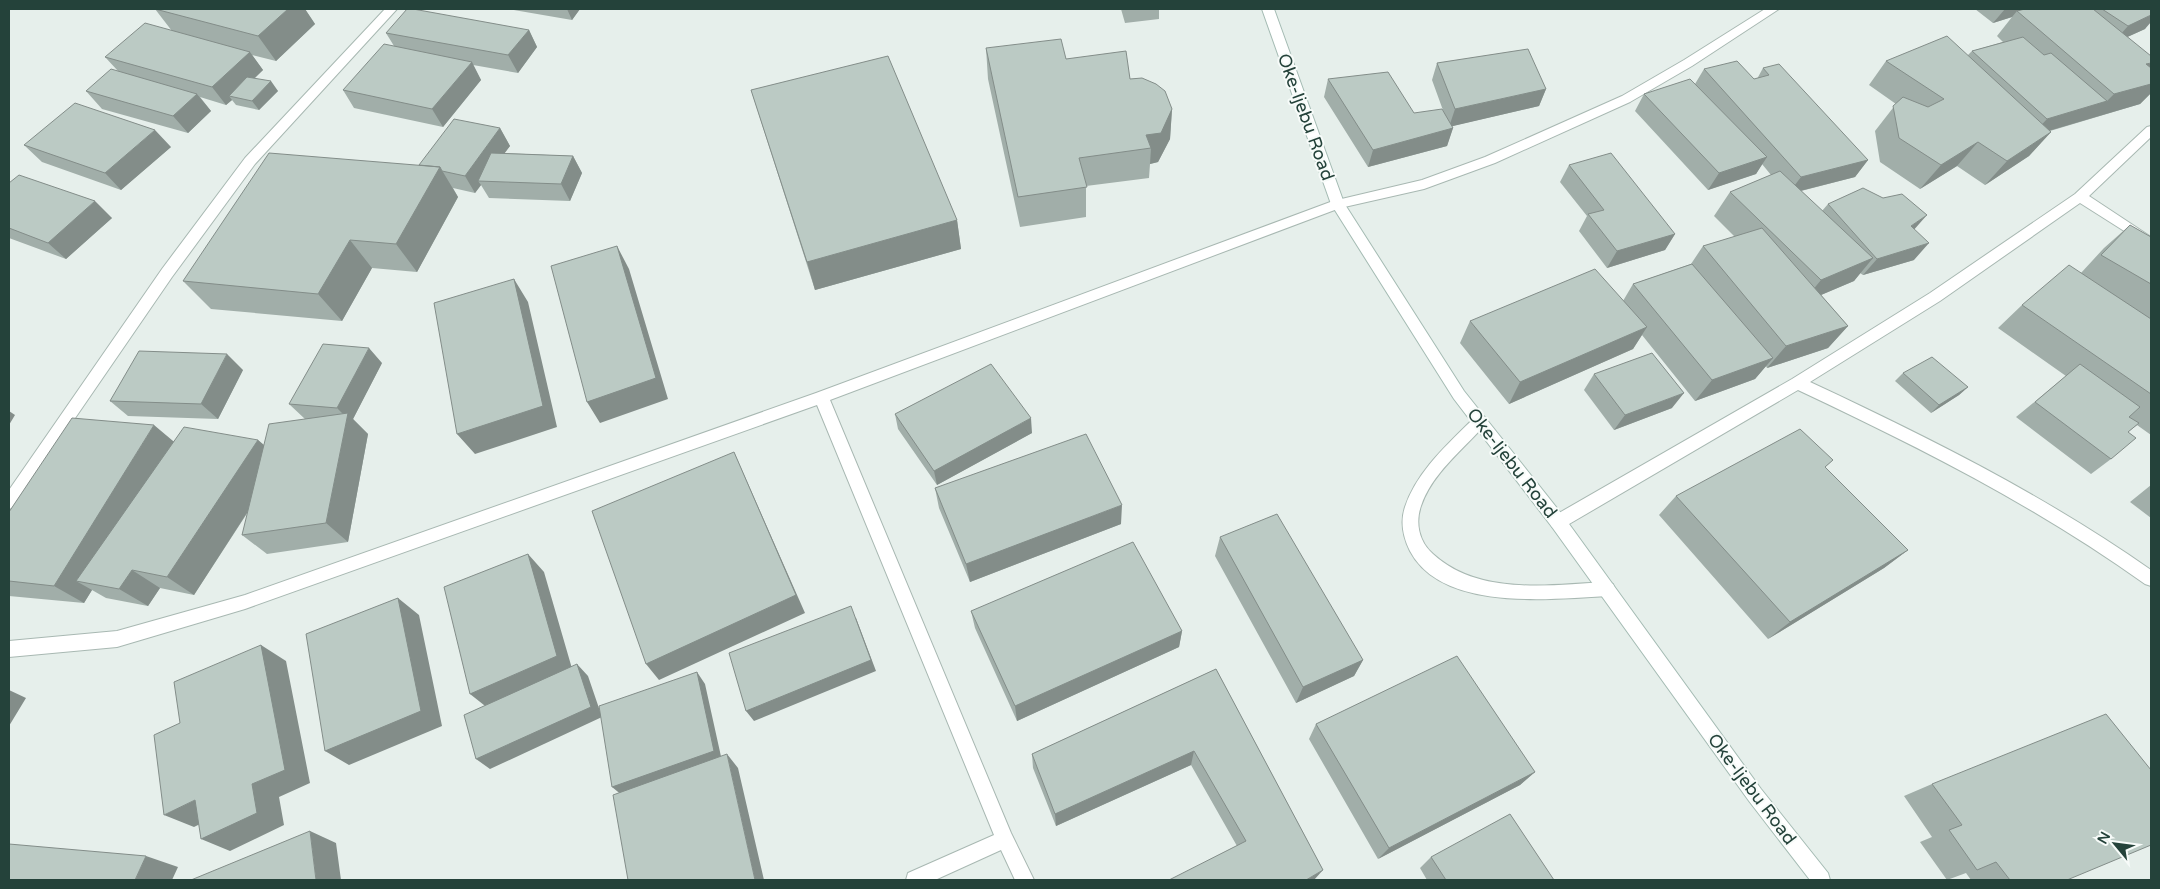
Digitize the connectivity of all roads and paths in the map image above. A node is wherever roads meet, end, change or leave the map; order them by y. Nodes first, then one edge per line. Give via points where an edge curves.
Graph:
1 (391, 9) edge
2 (1268, 9) edge
3 (1773, 9) edge
4 (2151, 130) edge
5 (2080, 197) junction
6 (1338, 204) junction
7 (2151, 243) edge
8 (1797, 383) junction
9 (821, 397) junction
10 (1479, 422) junction
11 (9, 502) edge
12 (1558, 522) junction
13 (2151, 580) edge
14 (1607, 589) junction
15 (9, 649) edge
16 (1005, 839) junction
17 (915, 880) edge
18 (1025, 880) edge
19 (1821, 880) edge

1 - 11 street via 250,161 166,273
2 - 6 street, Oke-Ijebu Road
3 - 6 street via 1688,64 1626,99 1490,160 1424,184
4 - 5 street
5 - 7 street
5 - 8 street via 1935,297
6 - 9 street
6 - 10 street, Oke-Ijebu Road
8 - 12 street
8 - 13 street via 1996,481 2089,536
9 - 15 street via 245,602 117,639
9 - 16 street
10 - 12 street, Oke-Ijebu Road
10 - 14 street via 1431,473 1413,506 1410,528 1416,548 1433,568 1459,583 1476,587 1520,592
12 - 14 street, Oke-Ijebu Road
14 - 19 street, Oke-Ijebu Road via 1755,795
16 - 17 street
16 - 18 street

